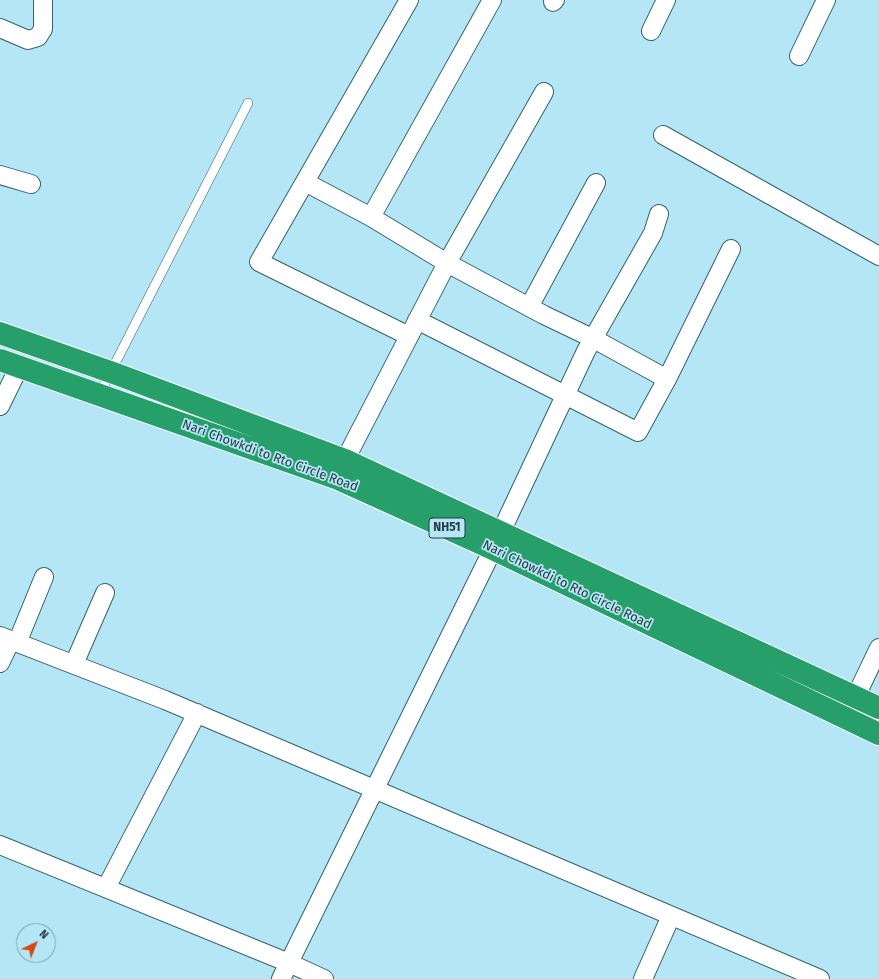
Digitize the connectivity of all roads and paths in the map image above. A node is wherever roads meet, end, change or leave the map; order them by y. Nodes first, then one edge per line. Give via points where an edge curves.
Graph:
1 (43, 0) edge
2 (409, 0) edge
3 (492, 0) edge
4 (666, 0) edge
5 (826, 0) edge
6 (0, 28) edge
7 (651, 31) dead end
8 (799, 56) dead end
9 (544, 92) dead end
10 (248, 103) dead end
11 (663, 135) dead end
12 (0, 175) edge
13 (305, 182) junction
14 (596, 183) dead end
15 (31, 184) dead end
16 (659, 214) dead end
17 (371, 217) junction
18 (731, 249) dead end
19 (879, 256) edge
20 (447, 263) junction
21 (529, 307) junction
22 (418, 320) junction
23 (0, 333) edge
24 (409, 336) junction
25 (594, 339) junction
26 (9, 363) edge
27 (110, 372) junction
28 (667, 379) junction
29 (99, 395) junction
30 (565, 396) junction
31 (0, 406) edge
32 (345, 460) junction
33 (497, 541) junction
34 (44, 577) dead end
35 (105, 593) dead end
36 (9, 640) edge
37 (879, 648) edge
38 (0, 663) edge
39 (74, 664) junction
40 (855, 697) junction
41 (879, 708) edge
42 (197, 713) junction
43 (845, 719) junction
44 (879, 734) edge
45 (375, 789) junction
46 (0, 845) edge
47 (106, 888) junction
48 (671, 916) junction
49 (285, 971) edge
50 (324, 979) edge
51 (643, 979) edge
52 (820, 979) edge

1 - 6 street via 43,29 38,37 28,40
2 - 13 street
3 - 17 street
4 - 7 street
5 - 8 street
9 - 20 street
10 - 27 lane
11 - 19 street
12 - 15 street
13 - 17 street
13 - 24 street via 259,262
14 - 21 street
16 - 25 street via 653,233
17 - 20 street
18 - 28 street
20 - 21 street
20 - 22 street
21 - 25 street
22 - 24 street
22 - 30 street
23 - 27 highway, NH51
24 - 32 street
25 - 28 street
25 - 30 street
26 - 29 highway, Nari Chowkdi to Rto Circle Road / NH51
26 - 31 street
27 - 29 lane
27 - 32 highway, NH51
28 - 30 street via 638,432
29 - 33 highway, Nari Chowkdi to Rto Circle Road / NH51 via 336,478
30 - 33 street
32 - 33 highway, NH51
33 - 40 highway, NH51
33 - 43 highway, Nari Chowkdi to Rto Circle Road / NH51
33 - 45 street
34 - 36 street
35 - 39 street
36 - 38 street
36 - 39 street
37 - 40 street
39 - 42 street
40 - 41 highway, NH51
40 - 43 street
42 - 45 street
42 - 47 street
43 - 44 highway, Nari Chowkdi to Rto Circle Road / NH51
45 - 48 street
45 - 49 street
46 - 47 street
47 - 49 street
48 - 51 street
48 - 52 street
49 - 50 street

